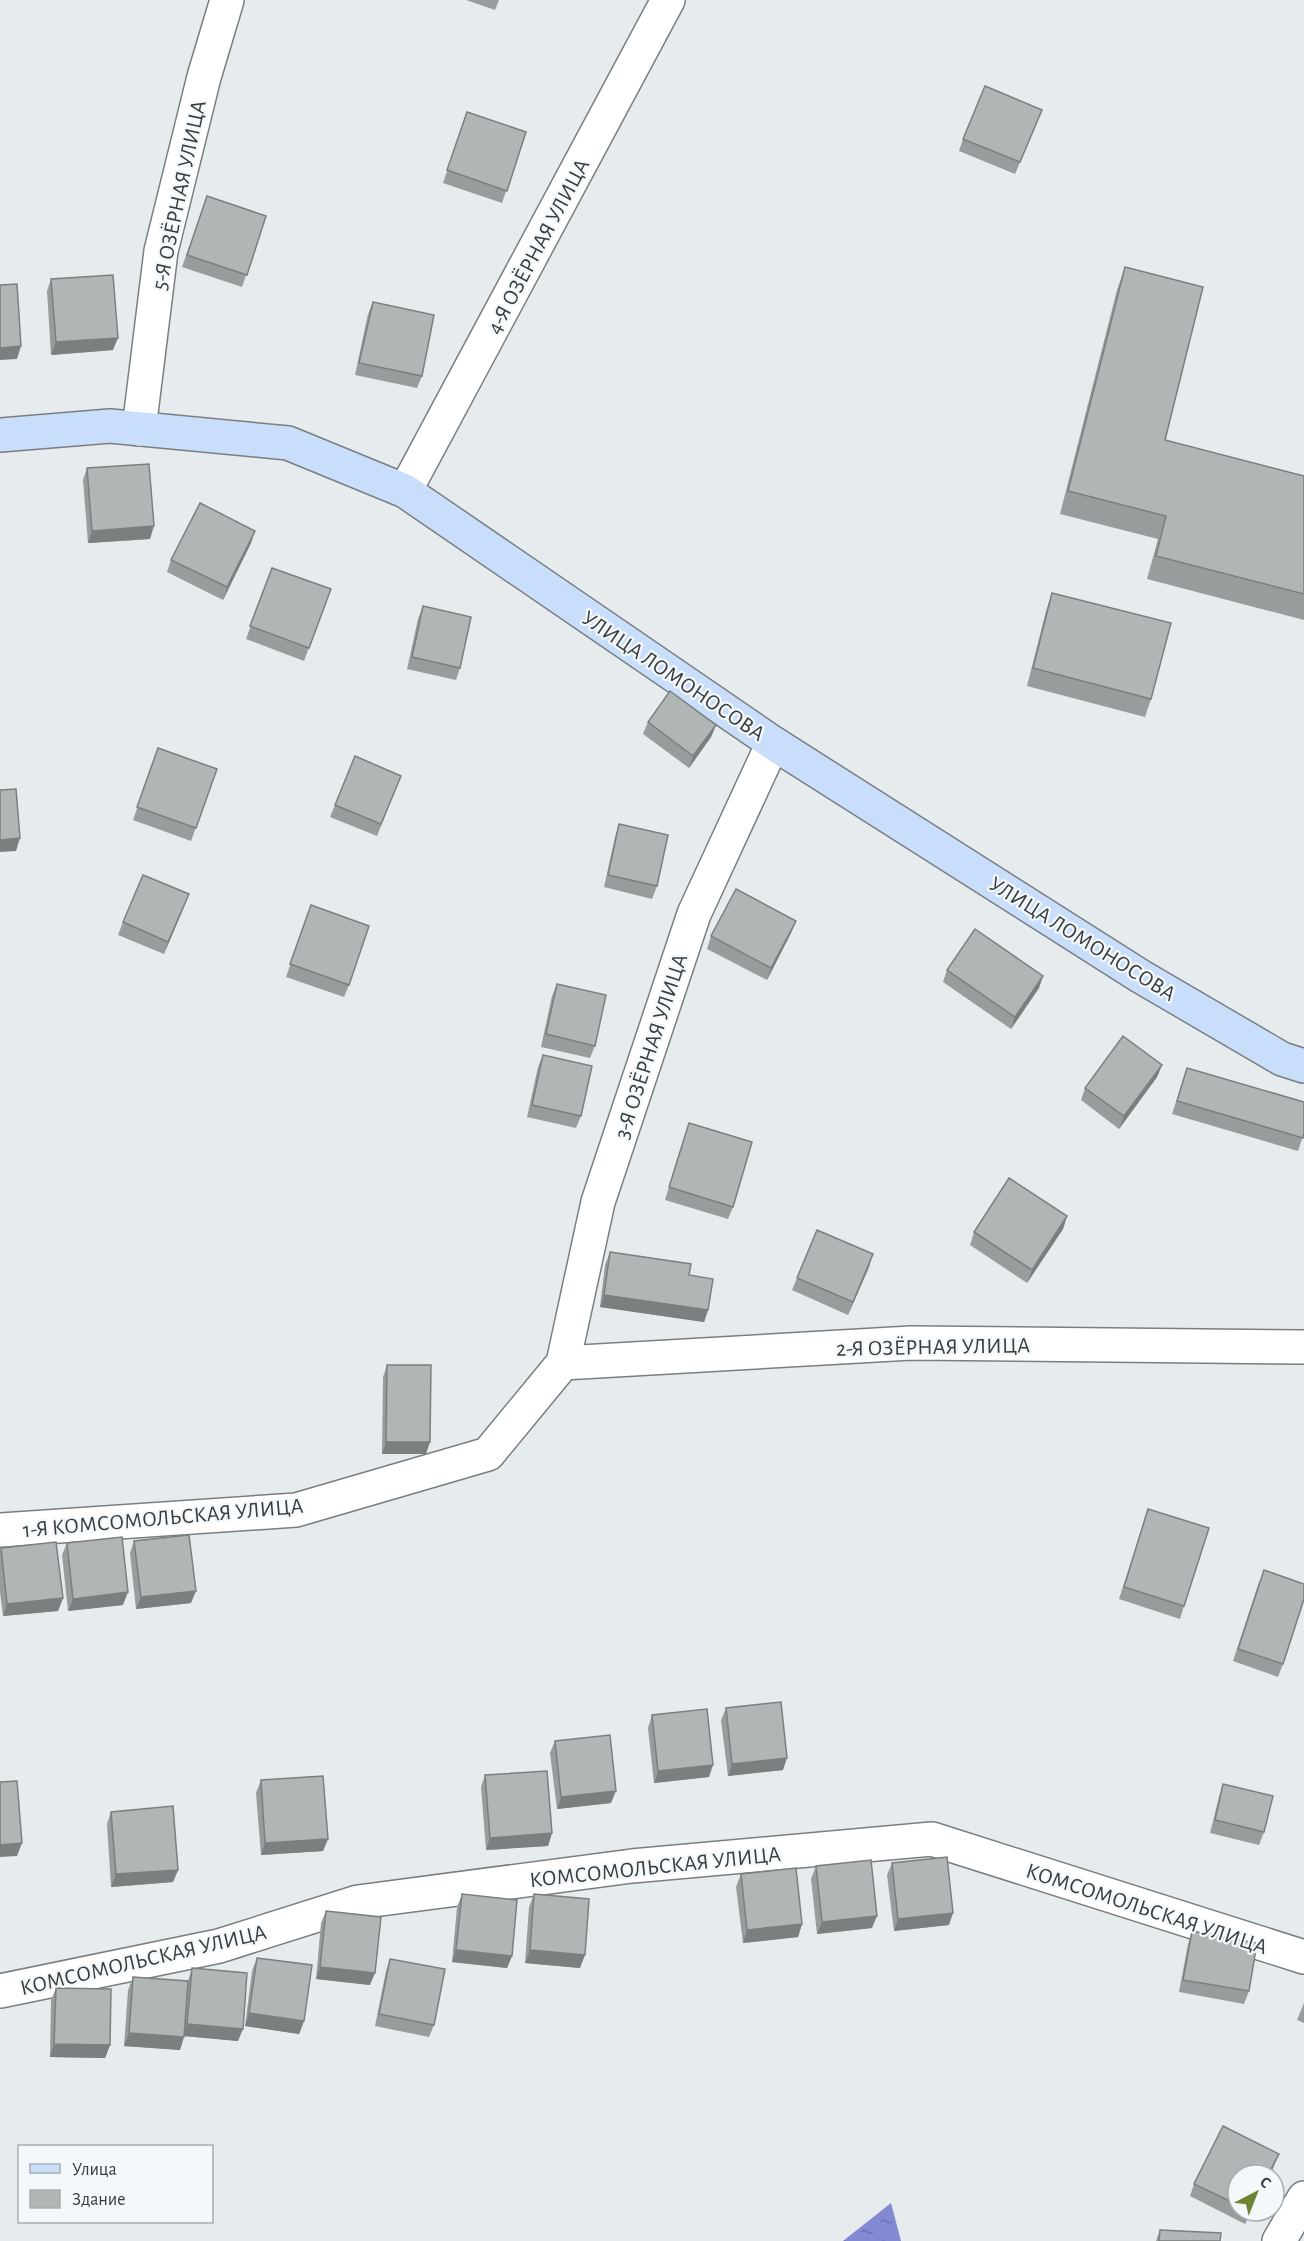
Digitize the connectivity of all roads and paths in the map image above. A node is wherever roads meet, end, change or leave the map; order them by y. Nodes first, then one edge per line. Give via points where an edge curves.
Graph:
1 (227, 0) edge
2 (668, 0) edge
3 (139, 429) junction
4 (0, 435) edge
5 (405, 491) junction
6 (773, 742) junction
7 (1304, 1066) edge
8 (1304, 1347) edge
9 (563, 1362) junction
10 (0, 1530) edge
11 (1304, 1957) edge
12 (0, 1991) edge
13 (1304, 2198) edge
14 (1279, 2241) edge

1 - 3 street, 5-Я ОЗЁРНАЯ УЛИЦА via 161,251
2 - 5 street, 4-Я ОЗЁРНАЯ УЛИЦА
3 - 4 street, УЛИЦА ЛОМОНОСОВА via 111,426
3 - 5 street, УЛИЦА ЛОМОНОСОВА via 288,443
5 - 6 street, УЛИЦА ЛОМОНОСОВА
6 - 7 street, УЛИЦА ЛОМОНОСОВА via 1140,975 1282,1059
6 - 9 street, 3-Я ОЗЁРНАЯ УЛИЦА via 694,914 598,1202
8 - 9 street, 2-Я ОЗЁРНАЯ УЛИЦА via 910,1343
9 - 10 street, 1-Я КОМСОМОЛЬСКАЯ УЛИЦА via 488,1454 296,1510
11 - 12 street, КОМСОМОЛЬСКАЯ УЛИЦА via 932,1839 632,1866 358,1902 219,1946
13 - 14 street

